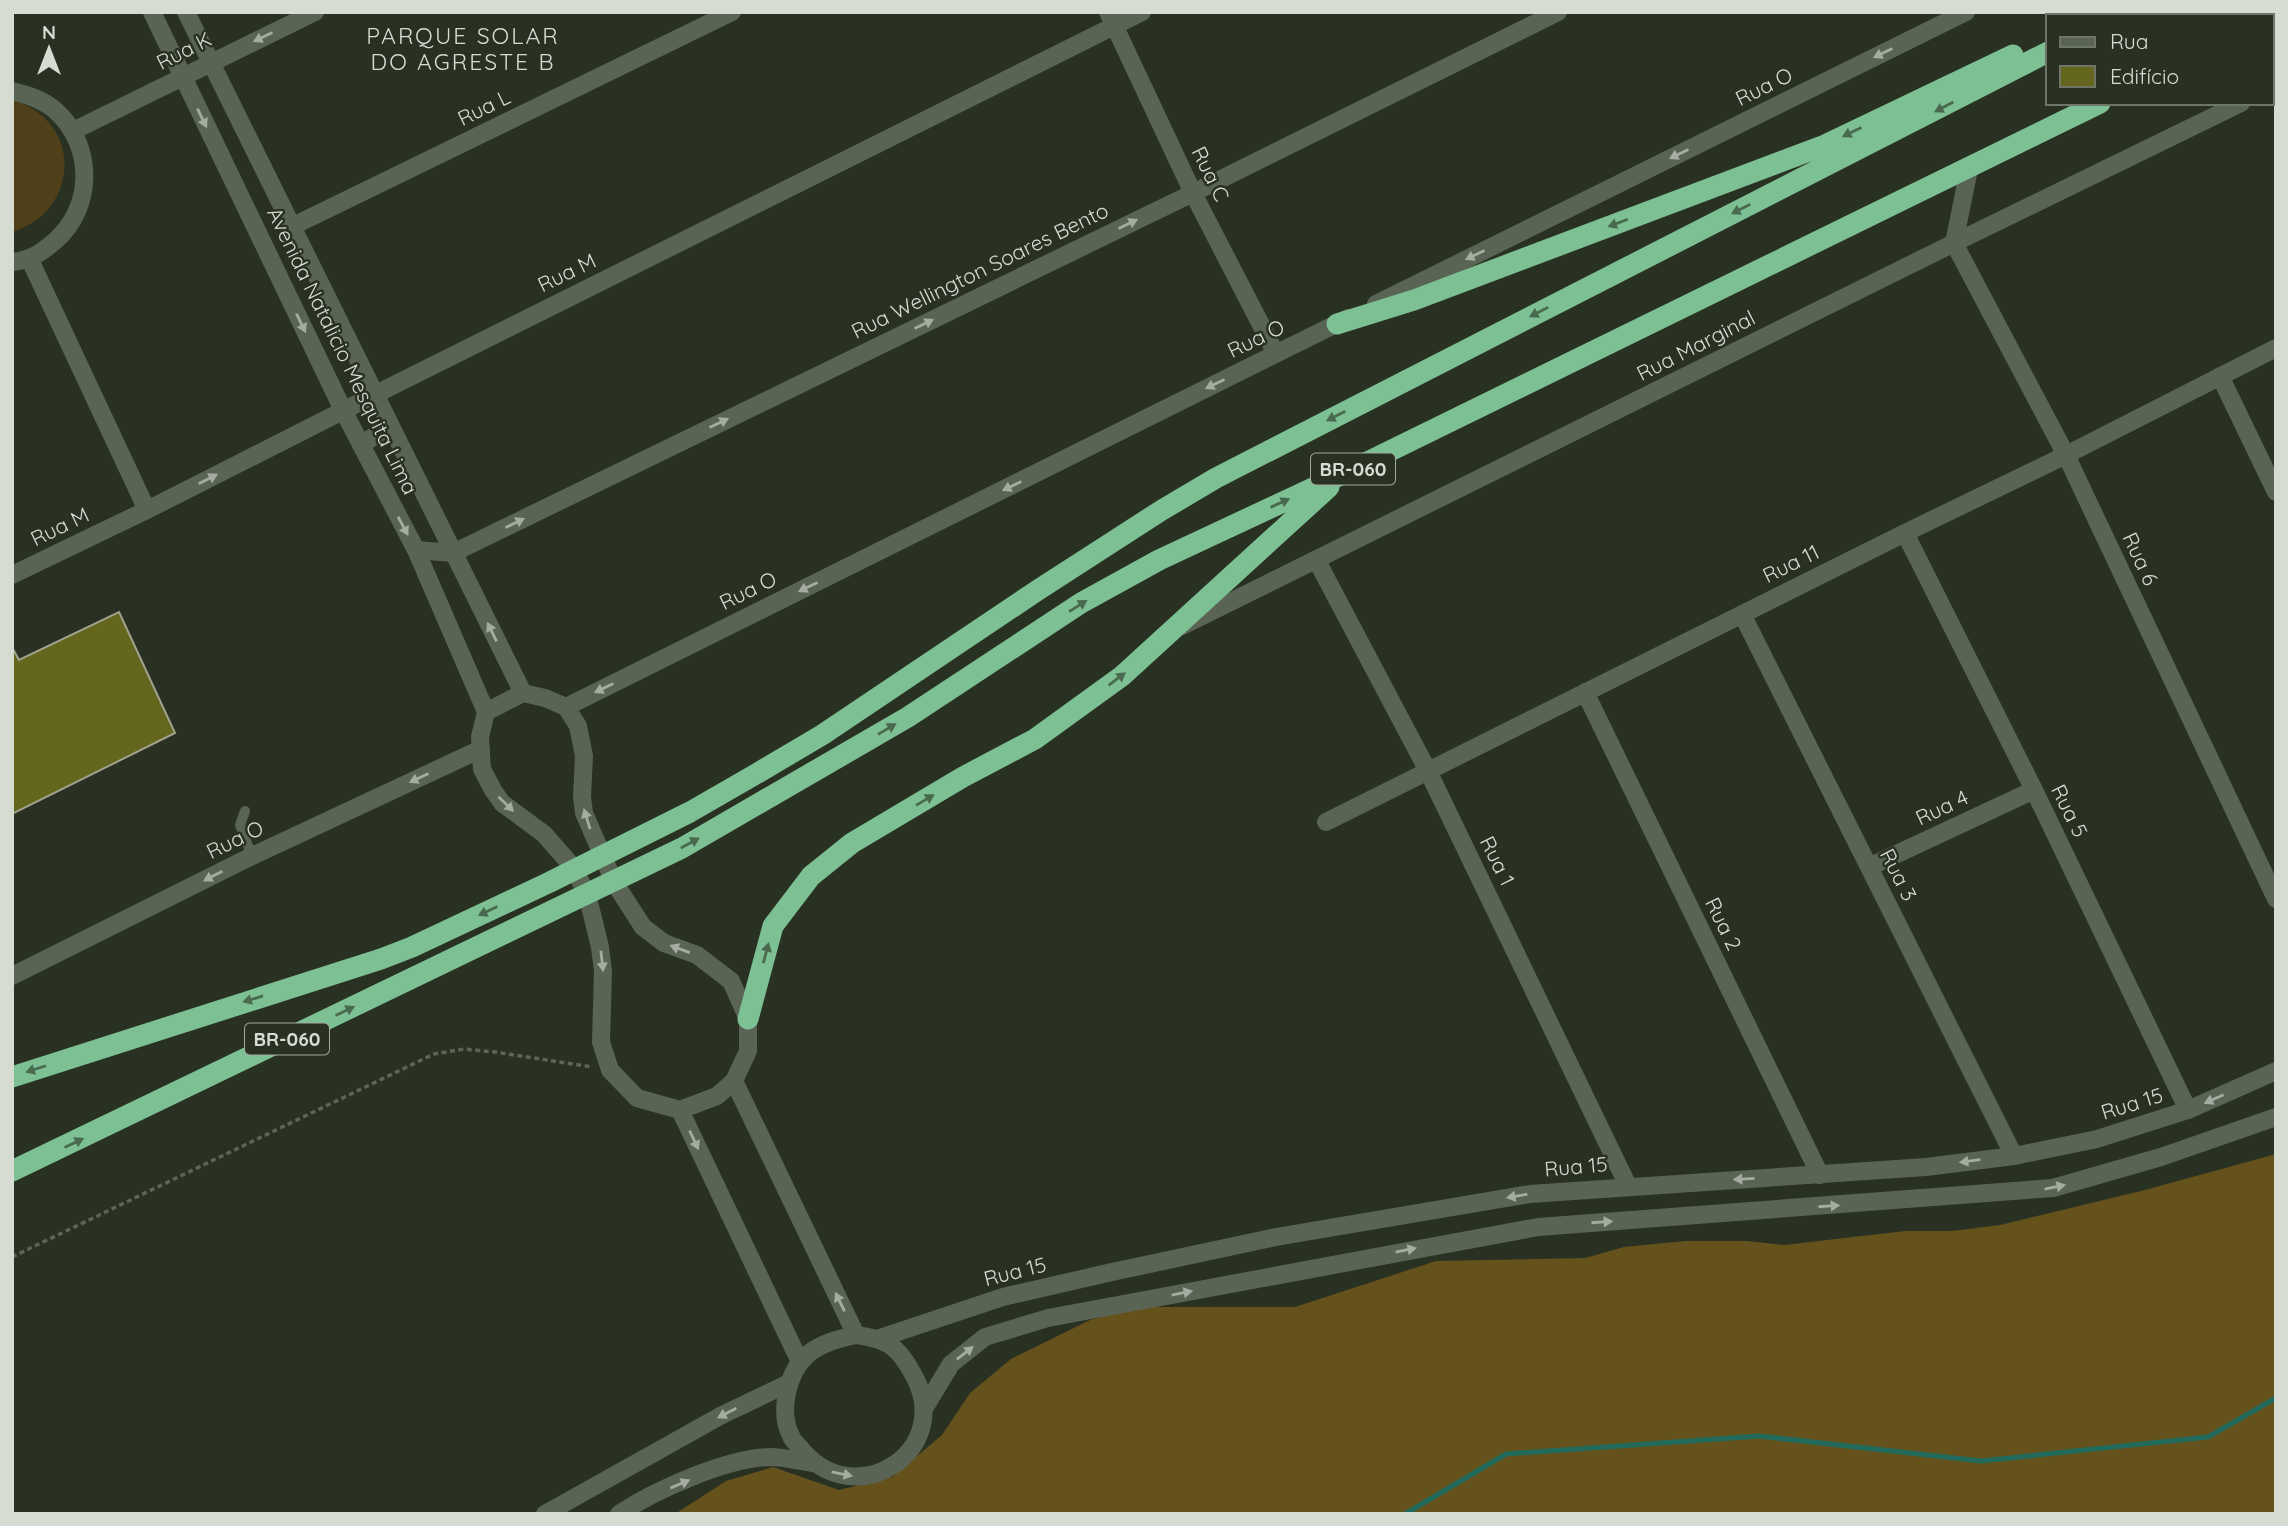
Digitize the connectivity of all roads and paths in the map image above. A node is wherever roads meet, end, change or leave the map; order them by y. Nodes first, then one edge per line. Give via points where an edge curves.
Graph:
1 (152, 12) edge
2 (186, 12) edge
3 (315, 12) edge
4 (732, 12) edge
5 (1142, 12) edge
6 (1558, 12) edge
7 (1966, 12) edge
8 (1111, 19) edge
9 (1929, 20) edge
10 (2046, 44) edge
11 (2046, 53) edge
12 (211, 62) junction
13 (182, 77) junction
14 (12, 91) edge
15 (2095, 105) edge
16 (2237, 105) edge
17 (73, 131) junction
18 (1969, 169) junction
19 (1193, 193) junction
20 (293, 226) junction
21 (1954, 243) junction
22 (21, 260) edge
23 (1337, 324) junction
24 (2276, 348) edge
25 (1276, 354) junction
26 (2220, 376) junction
27 (374, 395) junction
28 (343, 410) junction
29 (389, 426) junction
30 (361, 444) junction
31 (2066, 456) junction
32 (1345, 473) junction
33 (2276, 492) edge
34 (147, 510) junction
35 (1905, 533) junction
36 (416, 550) junction
37 (453, 553) junction
38 (1317, 561) junction
39 (12, 575) edge
40 (1742, 614) junction
41 (1172, 631) junction
42 (1585, 692) junction
43 (523, 693) junction
44 (566, 707) junction
45 (486, 712) junction
46 (481, 750) junction
47 (1428, 771) junction
48 (2034, 790) junction
49 (245, 811) dead end
50 (1326, 822) dead end
51 (252, 856) junction
52 (1869, 867) junction
53 (2276, 899) edge
54 (12, 976) edge
55 (748, 1018) junction
56 (610, 1070) junction
57 (2276, 1071) edge
58 (12, 1077) edge
59 (734, 1082) junction
60 (680, 1110) junction
61 (2188, 1111) junction
62 (2276, 1117) edge
63 (2014, 1156) junction
64 (12, 1171) edge
65 (1820, 1175) junction
66 (1628, 1186) junction
67 (12, 1256) edge
68 (856, 1335) junction
69 (880, 1338) junction
70 (800, 1362) junction
71 (789, 1383) junction
72 (925, 1407) junction
73 (813, 1463) junction
74 (545, 1514) edge
75 (619, 1514) edge

1 - 13 street, Avenida Natalicio Mesquita Lima
2 - 12 street, Avenida Natalicio Mesquita Lima
3 -> 12 street, Rua K
4 - 20 street, Rua L
5 - 8 street, Rua M
6 - 19 street, Rua Wellington Soares Bento
7 - 9 street, Rua O
8 - 19 street, Rua C
8 - 27 street, Rua M
9 -> 23 street, Rua O
10 -> 23 highway via 1825,145 1414,300
11 -> 58 highway, BR-060 via 1216,478 822,735 690,811 550,882 381,959
12 - 13 street, Rua K
12 - 20 street, Avenida Natalicio Mesquita Lima
13 - 17 street, Rua K
13 -> 28 street, Avenida Natalicio Mesquita Lima
14 - 17 street via 32,96 55,110
15 - 18 highway, BR-060
16 - 21 street, Rua Marginal
17 - 22 street via 83,156 85,184 79,210 64,233 38,256
18 - 21 street
18 - 32 highway, BR-060
19 - 25 street, Rua C
37 -> 19 street, Rua Wellington Soares Bento
20 - 27 street, Avenida Natalicio Mesquita Lima
21 - 31 street, Rua 6
21 - 38 street, Rua Marginal
22 - 34 street
23 - 25 street, Rua O
24 - 26 street, Rua 11
25 -> 44 street, Rua O
26 - 31 street, Rua 11
26 - 33 street
27 - 28 street, Rua M
27 - 29 street, Avenida Natalicio Mesquita Lima
28 - 30 street, Avenida Natalicio Mesquita Lima
34 -> 28 street, Rua M
29 - 30 street
29 - 37 street, Avenida Natalicio Mesquita Lima
30 -> 36 street, Avenida Natalicio Mesquita Lima
31 - 35 street, Rua 11
31 - 53 street, Rua 6
32 - 41 highway
64 -> 32 highway, BR-060 via 682,848 908,717 1158,560
34 - 39 street, Rua M
35 - 40 street, Rua 11
35 - 48 street, Rua 5
36 - 37 street
36 - 45 street, Avenida Natalicio Mesquita Lima
43 -> 37 street, Avenida Natalicio Mesquita Lima
38 - 41 street, Rua Marginal
38 - 47 street, Rua 1
40 - 42 street, Rua 11
40 - 52 street, Rua 3
55 -> 41 highway via 773,926 811,876 852,843 1035,739 1122,676
42 - 47 street, Rua 11
42 - 65 street, Rua 2
43 - 44 street
43 - 45 street
55 -> 44 street via 731,981 697,955 664,943 643,928 614,882 584,813 584,756 578,726
45 - 46 street
46 -> 51 street, Rua O
46 -> 56 street via 482,769 502,803 544,834 573,867 587,894 600,947 601,1042
47 - 50 street, Rua 11
47 - 66 street, Rua 1
48 - 52 street, Rua 4
48 - 61 street, Rua 5
49 - 51 lane via 240,825
51 -> 54 street, Rua O
52 - 63 street, Rua 3
55 - 59 street via 748,1051
56 - 60 street via 637,1098
56 - 67 path via 464,1049 434,1054
57 -> 61 street, Rua 15
59 - 60 street via 717,1096
68 -> 59 street
60 -> 70 street
61 - 63 street, Rua 15 via 2096,1139
72 -> 62 street via 951,1364 985,1338 1048,1318 1538,1227 2053,1188
63 -> 65 street, Rua 15
65 -> 66 street, Rua 15
66 -> 69 street, Rua 15 via 1530,1194 1276,1237 1003,1297
68 - 69 street
68 - 70 street via 827,1343
69 - 72 street via 902,1353
70 - 71 street
71 - 73 street via 784,1406 791,1437
71 -> 74 street
73 -> 72 street via 852,1477 887,1470 909,1452 920,1434
75 -> 73 street via 734,1461 772,1457

